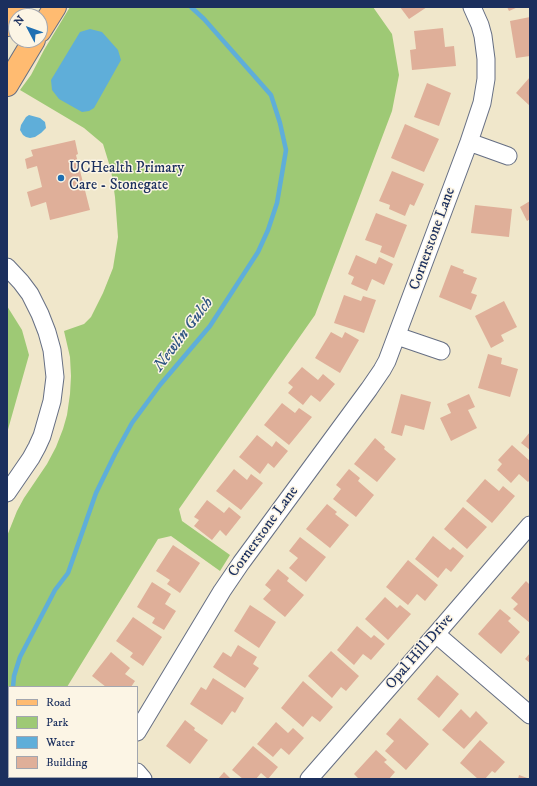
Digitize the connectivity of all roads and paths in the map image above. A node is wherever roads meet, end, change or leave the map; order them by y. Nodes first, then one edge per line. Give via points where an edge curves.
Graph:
1 (18, 7) edge
2 (54, 7) edge
3 (472, 7) edge
4 (48, 17) edge
5 (7, 25) edge
6 (29, 48) edge
7 (7, 85) edge
8 (470, 142) junction
9 (508, 156) dead end
10 (7, 267) edge
11 (397, 336) junction
12 (441, 351) dead end
13 (7, 493) edge
14 (530, 525) edge
15 (436, 634) junction
16 (530, 715) edge
17 (138, 730) edge
18 (309, 779) edge

1 - 5 main road
2 - 4 main road
3 - 8 street, Cornerstone Lane via 483,36 486,70 482,103
6 - 7 main road
8 - 9 street
8 - 11 street, Cornerstone Lane
10 - 13 street via 30,294 40,314 52,350 54,377 52,401 42,436 31,458
11 - 12 street
11 - 17 street, Cornerstone Lane via 376,379 222,591
14 - 15 street, Opal Hill Drive
15 - 16 street
15 - 18 street, Opal Hill Drive

